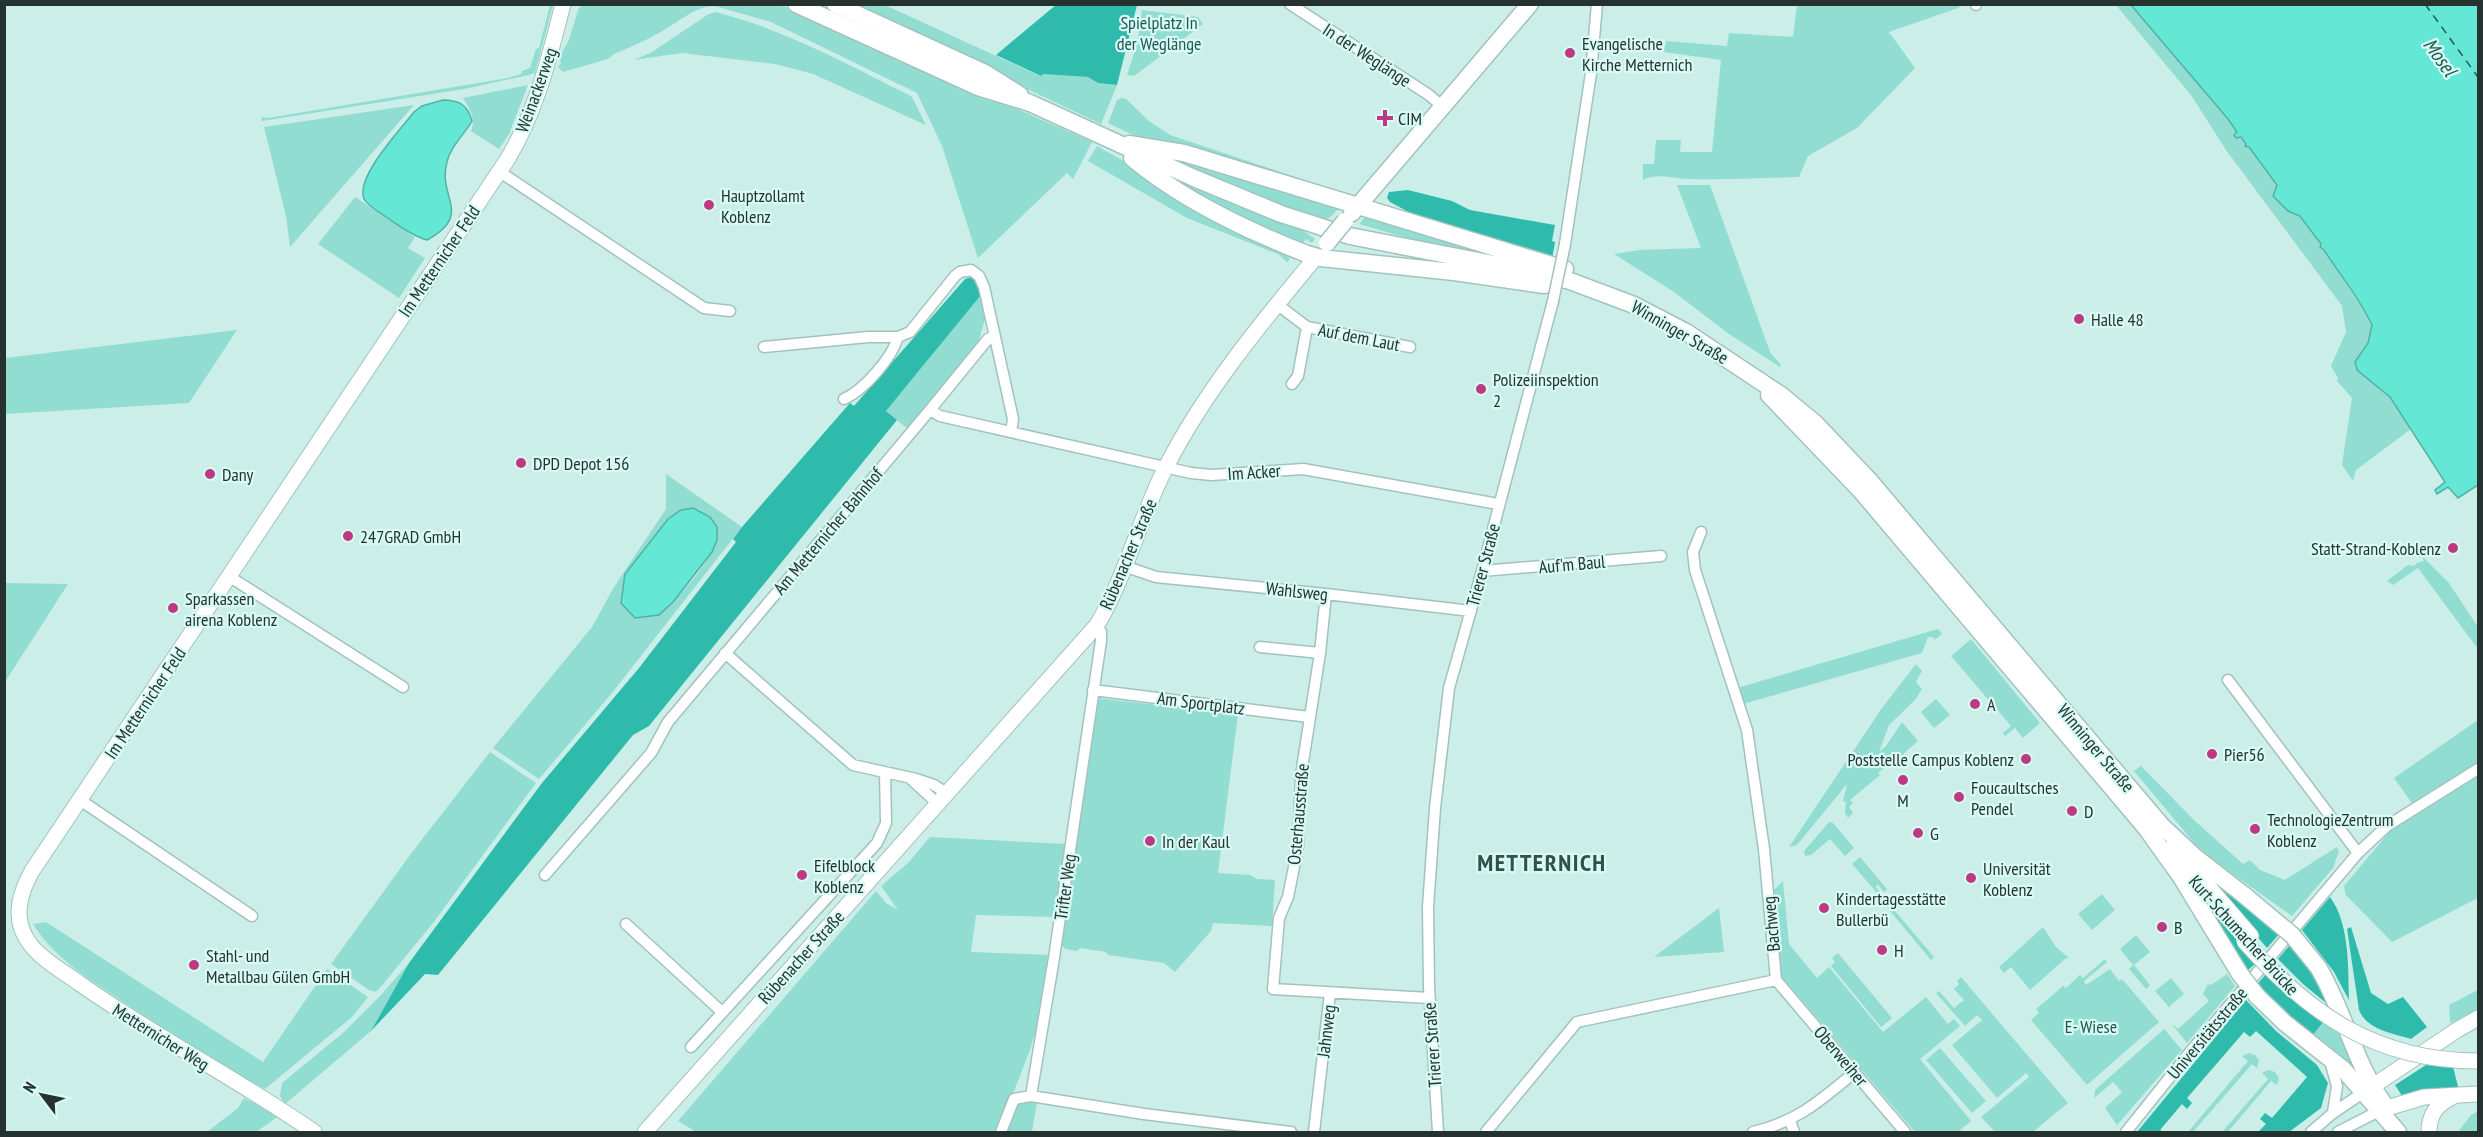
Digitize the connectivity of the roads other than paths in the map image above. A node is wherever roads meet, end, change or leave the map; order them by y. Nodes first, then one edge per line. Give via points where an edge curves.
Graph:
1 (563, 4) edge
2 (796, 4) edge
3 (835, 4) edge
4 (1290, 4) edge
5 (1530, 4) edge
6 (1597, 4) edge
7 (1030, 103) junction
8 (1443, 106) junction
9 (1115, 142) junction
10 (500, 172) junction
11 (1359, 205) junction
12 (1316, 257) junction
13 (1598, 290) junction
14 (1278, 304) junction
15 (730, 311) dead end
16 (1307, 327) junction
17 (994, 336) junction
18 (898, 337) junction
19 (764, 347) dead end
20 (1410, 347) dead end
21 (1292, 384) dead end
22 (844, 399) dead end
23 (930, 410) junction
24 (1011, 432) junction
25 (1166, 467) junction
26 (1498, 504) junction
27 (1701, 532) dead end
28 (1661, 556) dead end
29 (1124, 566) junction
30 (1482, 572) junction
31 (230, 577) junction
32 (1326, 594) junction
33 (1471, 611) junction
34 (1096, 625) junction
35 (1260, 647) dead end
36 (725, 653) junction
37 (1320, 653) junction
38 (2228, 680) dead end
39 (403, 687) dead end
40 (1093, 690) junction
41 (1309, 717) junction
42 (2478, 769) edge
43 (885, 772) junction
44 (942, 798) junction
45 (80, 800) junction
46 (2157, 831) junction
47 (2358, 853) junction
48 (545, 875) dead end
49 (252, 916) dead end
50 (626, 924) dead end
51 (21, 927) joint
52 (2247, 938) junction
53 (1776, 980) junction
54 (1330, 993) junction
55 (1430, 998) junction
56 (722, 1012) junction
57 (2478, 1018) edge
58 (691, 1047) dead end
59 (2478, 1053) edge
60 (2326, 1054) junction
61 (2478, 1061) edge
62 (1856, 1072) junction
63 (2368, 1089) junction
64 (2478, 1094) edge
65 (1031, 1096) junction
66 (2454, 1096) junction
67 (2383, 1109) junction
68 (2333, 1113) junction
69 (1790, 1121) junction
70 (314, 1132) edge
71 (645, 1132) edge
72 (1001, 1132) edge
73 (1291, 1132) edge
74 (1314, 1132) edge
75 (1438, 1132) edge
76 (1486, 1132) edge
77 (1753, 1132) edge
78 (1794, 1132) edge
79 (1905, 1132) edge
80 (2126, 1132) edge
81 (2311, 1132) edge
82 (2338, 1132) edge
83 (2398, 1132) edge
84 (2407, 1132) edge
85 (2428, 1132) edge

1 - 10 main road, Weinackerweg via 533,108
2 - 7 main road via 978,87
3 - 7 main road via 985,73
4 - 8 street, In der Weglänge
5 - 8 main road, Rübenacher Straße
6 - 26 street, Trierer Straße, bridge via 1590,81 1565,244
7 - 9 main road
8 - 11 main road, Rübenacher Straße
9 - 11 main road via 1176,151
9 - 12 main road via 1189,198
9 - 13 main road via 1247,202 1323,228 1532,271
10 - 15 street via 704,308
10 - 31 main road, Im Metternicher Feld
11 - 12 main road, Rübenacher Straße, bridge
11 - 13 main road via 1572,272
12 - 13 main road via 1487,276 1576,292
12 - 14 main road, Rübenacher Straße
13 - 46 main road, Winninger Straße via 1678,327 1757,381 1861,491
14 - 16 street, Auf dem Laut
14 - 25 main road, Rübenacher Straße via 1208,397
16 - 20 street, Auf dem Laut
16 - 21 street, Auf dem Laut via 1298,376
17 - 18 street via 981,281 966,270 956,276 910,332
17 - 23 street
17 - 24 street via 1013,419
18 - 19 street
18 - 22 street via 889,357
23 - 24 street, Im Acker via 940,416
23 - 36 street, Am Metternicher Bahnhof
24 - 25 street, Im Acker
25 - 26 street, Im Acker via 1212,475 1304,469
25 - 29 main road, Rübenacher Straße
26 - 30 street, Trierer Straße
27 - 53 street, Bachweg via 1693,552 1695,570 1747,730 1764,849
28 - 30 street, Auf'm Baul
29 - 32 street, Wahlsweg via 1156,577
29 - 34 main road, Rübenacher Straße
30 - 33 street, Trierer Straße
31 - 39 street
31 - 45 main road, Im Metternicher Feld
32 - 33 street, Wahlsweg
32 - 37 street, Osterhausstraße
33 - 55 street, Trierer Straße via 1449,688 1440,750 1428,906
34 - 40 street, Trifter Weg via 1101,641
34 - 44 main road, Rübenacher Straße
35 - 37 street
36 - 43 street via 846,761 859,768
36 - 48 street, Am Metternicher Bahnhof via 668,722 651,753
37 - 41 street, Osterhausstraße
38 - 47 street
40 - 41 street, Am Sportplatz
40 - 65 street, Trifter Weg
41 - 54 street, Osterhausstraße via 1301,775 1298,847 1288,897 1279,918 1273,989
42 - 47 street, Universitätsstraße via 2387,826
43 - 44 street via 934,785
43 - 56 street, Rübenacher Straße via 886,823 880,837
44 - 71 main road, Rübenacher Straße
45 - 49 street
45 - 51 main road, Im Metternicher Feld via 26,881 19,910
46 - 52 main road, Kurt-Schumacher-Brücke via 2178,861
46 - 60 main road, Winninger Straße, bridge via 2240,974 2285,1023
46 - 63 main road, Winninger Straße, bridge via 2292,935 2318,967 2332,993
47 - 80 street, Universitätsstraße
50 - 56 street
51 - 70 main road, Metternicher Weg via 35,949 96,995
52 - 59 main road, Kurt-Schumacher-Brücke via 2301,987 2351,1022 2432,1049
52 - 61 main road, Kurt-Schumacher-Brücke, bridge via 2270,970 2302,999 2346,1029 2429,1057
53 - 62 street, Oberweiher
53 - 76 street via 1577,1022
54 - 55 street, Jahnweg
54 - 74 street, Jahnweg
55 - 75 street, Trierer Straße
56 - 58 street, Rübenacher Straße
57 - 63 main road
60 - 63 main road, Winninger Straße
60 - 68 street via 2336,1082
62 - 69 street
62 - 79 street, Oberweiher
63 - 67 main road, Winninger Straße
63 - 68 street
64 - 66 main road
65 - 72 street via 1014,1099
65 - 73 street
66 - 67 main road via 2424,1097
66 - 85 main road via 2433,1112
67 - 82 street
67 - 83 main road, Winninger Straße
67 - 84 main road, Winninger Straße
68 - 81 street
69 - 77 street
69 - 78 street

